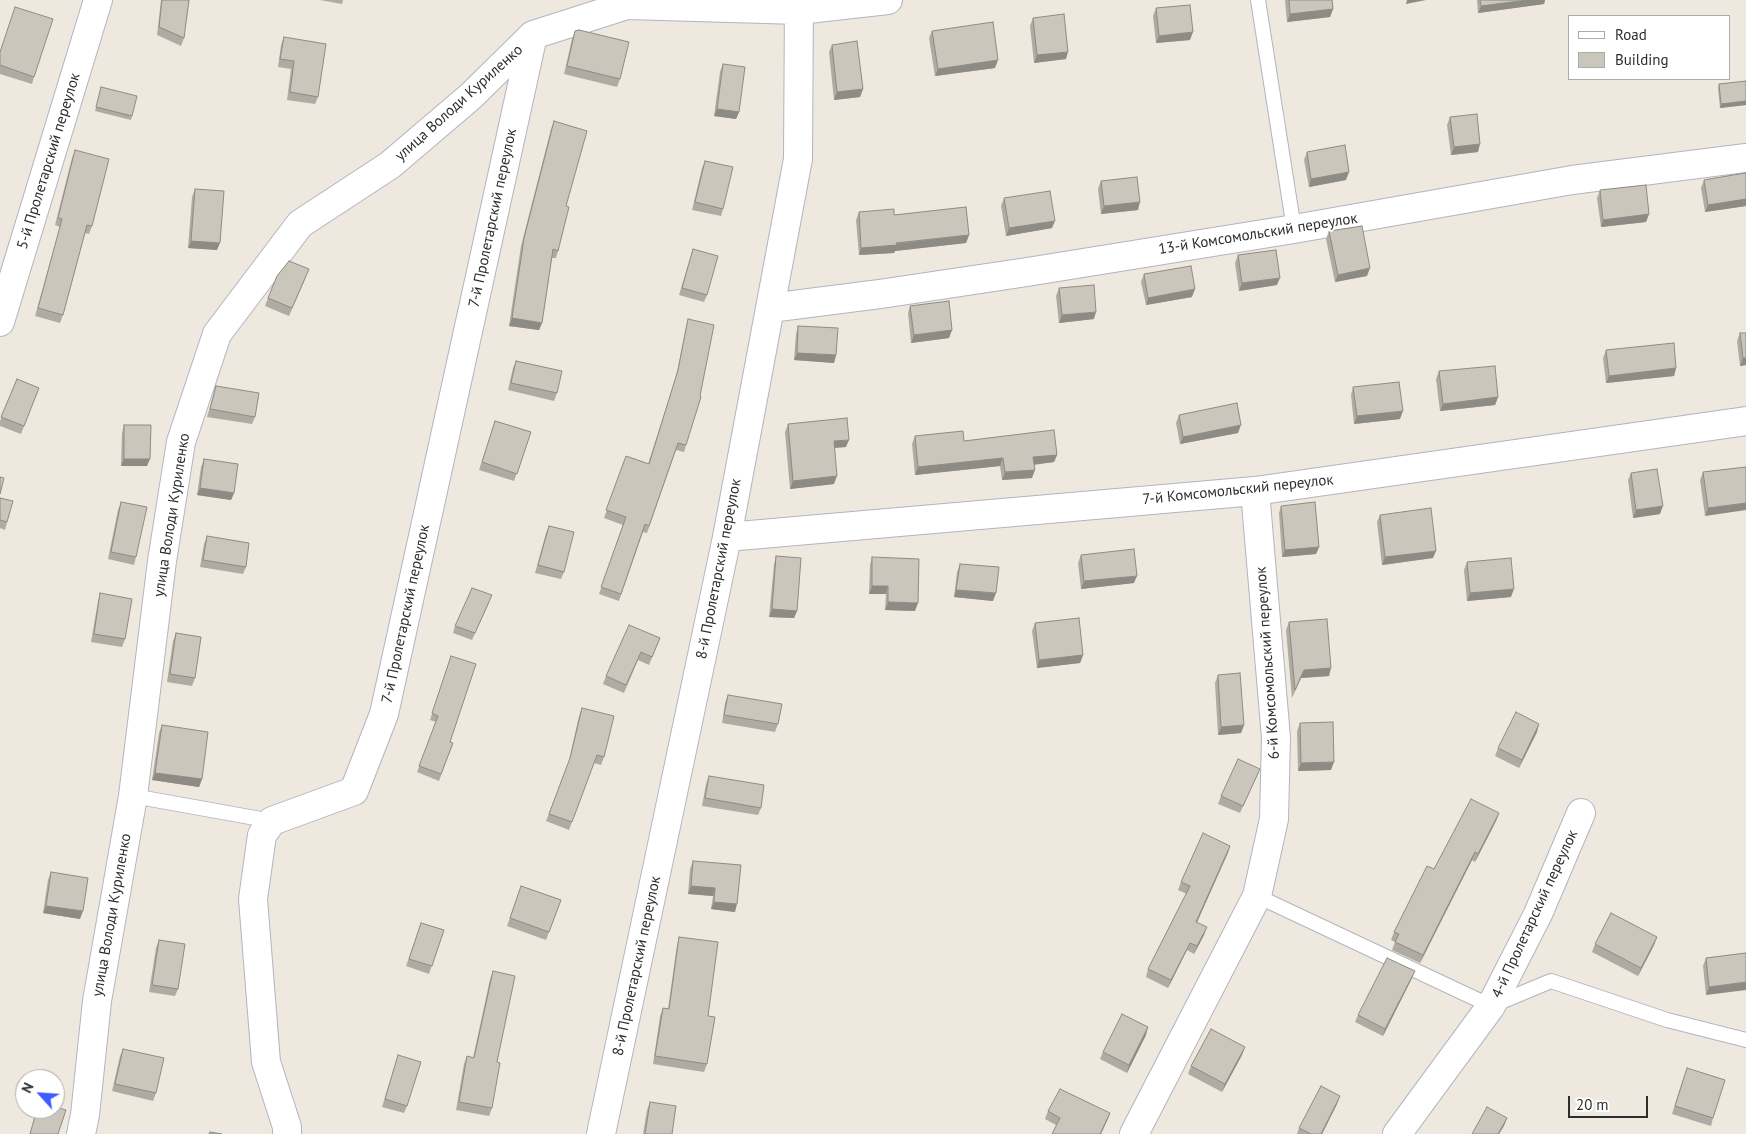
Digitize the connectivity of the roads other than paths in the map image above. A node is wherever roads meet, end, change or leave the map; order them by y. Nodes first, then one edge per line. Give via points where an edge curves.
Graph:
1 (98, 0) edge
2 (888, 0) edge
3 (1258, 0) edge
4 (799, 5) edge
5 (533, 35) junction
6 (1746, 158) edge
7 (1294, 229) junction
8 (770, 308) junction
9 (0, 322) edge
10 (1746, 421) edge
11 (1255, 491) junction
12 (727, 537) junction
13 (133, 796) junction
14 (1582, 813) dead end
15 (272, 821) junction
16 (1257, 896) junction
17 (1492, 1006) junction
18 (1746, 1040) edge
19 (81, 1134) edge
20 (287, 1134) edge
21 (601, 1134) edge
22 (1134, 1134) edge
23 (1397, 1134) edge

1 - 9 street, 5-й Пролетарский переулок
2 - 4 street, улица Володи Куриленко
3 - 7 lane
4 - 5 street, улица Володи Куриленко via 626,5
4 - 8 street, 8-й Пролетарский переулок via 798,159
5 - 13 street, улица Володи Куриленко via 471,96 390,165 300,224 218,334 181,442 162,561
5 - 15 street, 7-й Пролетарский переулок via 384,714 354,791
6 - 7 street, 13-й Комсомольский переулок via 1572,180
7 - 8 street, 13-й Комсомольский переулок via 880,294
8 - 12 street, 8-й Пролетарский переулок
10 - 11 street, 7-й Комсомольский переулок
11 - 12 street, 7-й Комсомольский переулок
11 - 16 street, 6-й Комсомольский переулок via 1276,738 1274,819
12 - 21 street, 8-й Пролетарский переулок
13 - 15 lane
13 - 19 street, улица Володи Куриленко via 97,1001
14 - 17 street, 4-й Пролетарский переулок via 1538,914
15 - 20 street via 262,835 253,899 266,1062
16 - 17 lane
16 - 22 street, 6-й Комсомольский переулок
17 - 18 lane via 1551,981 1667,1020
17 - 23 street, 4-й Пролетарский переулок

